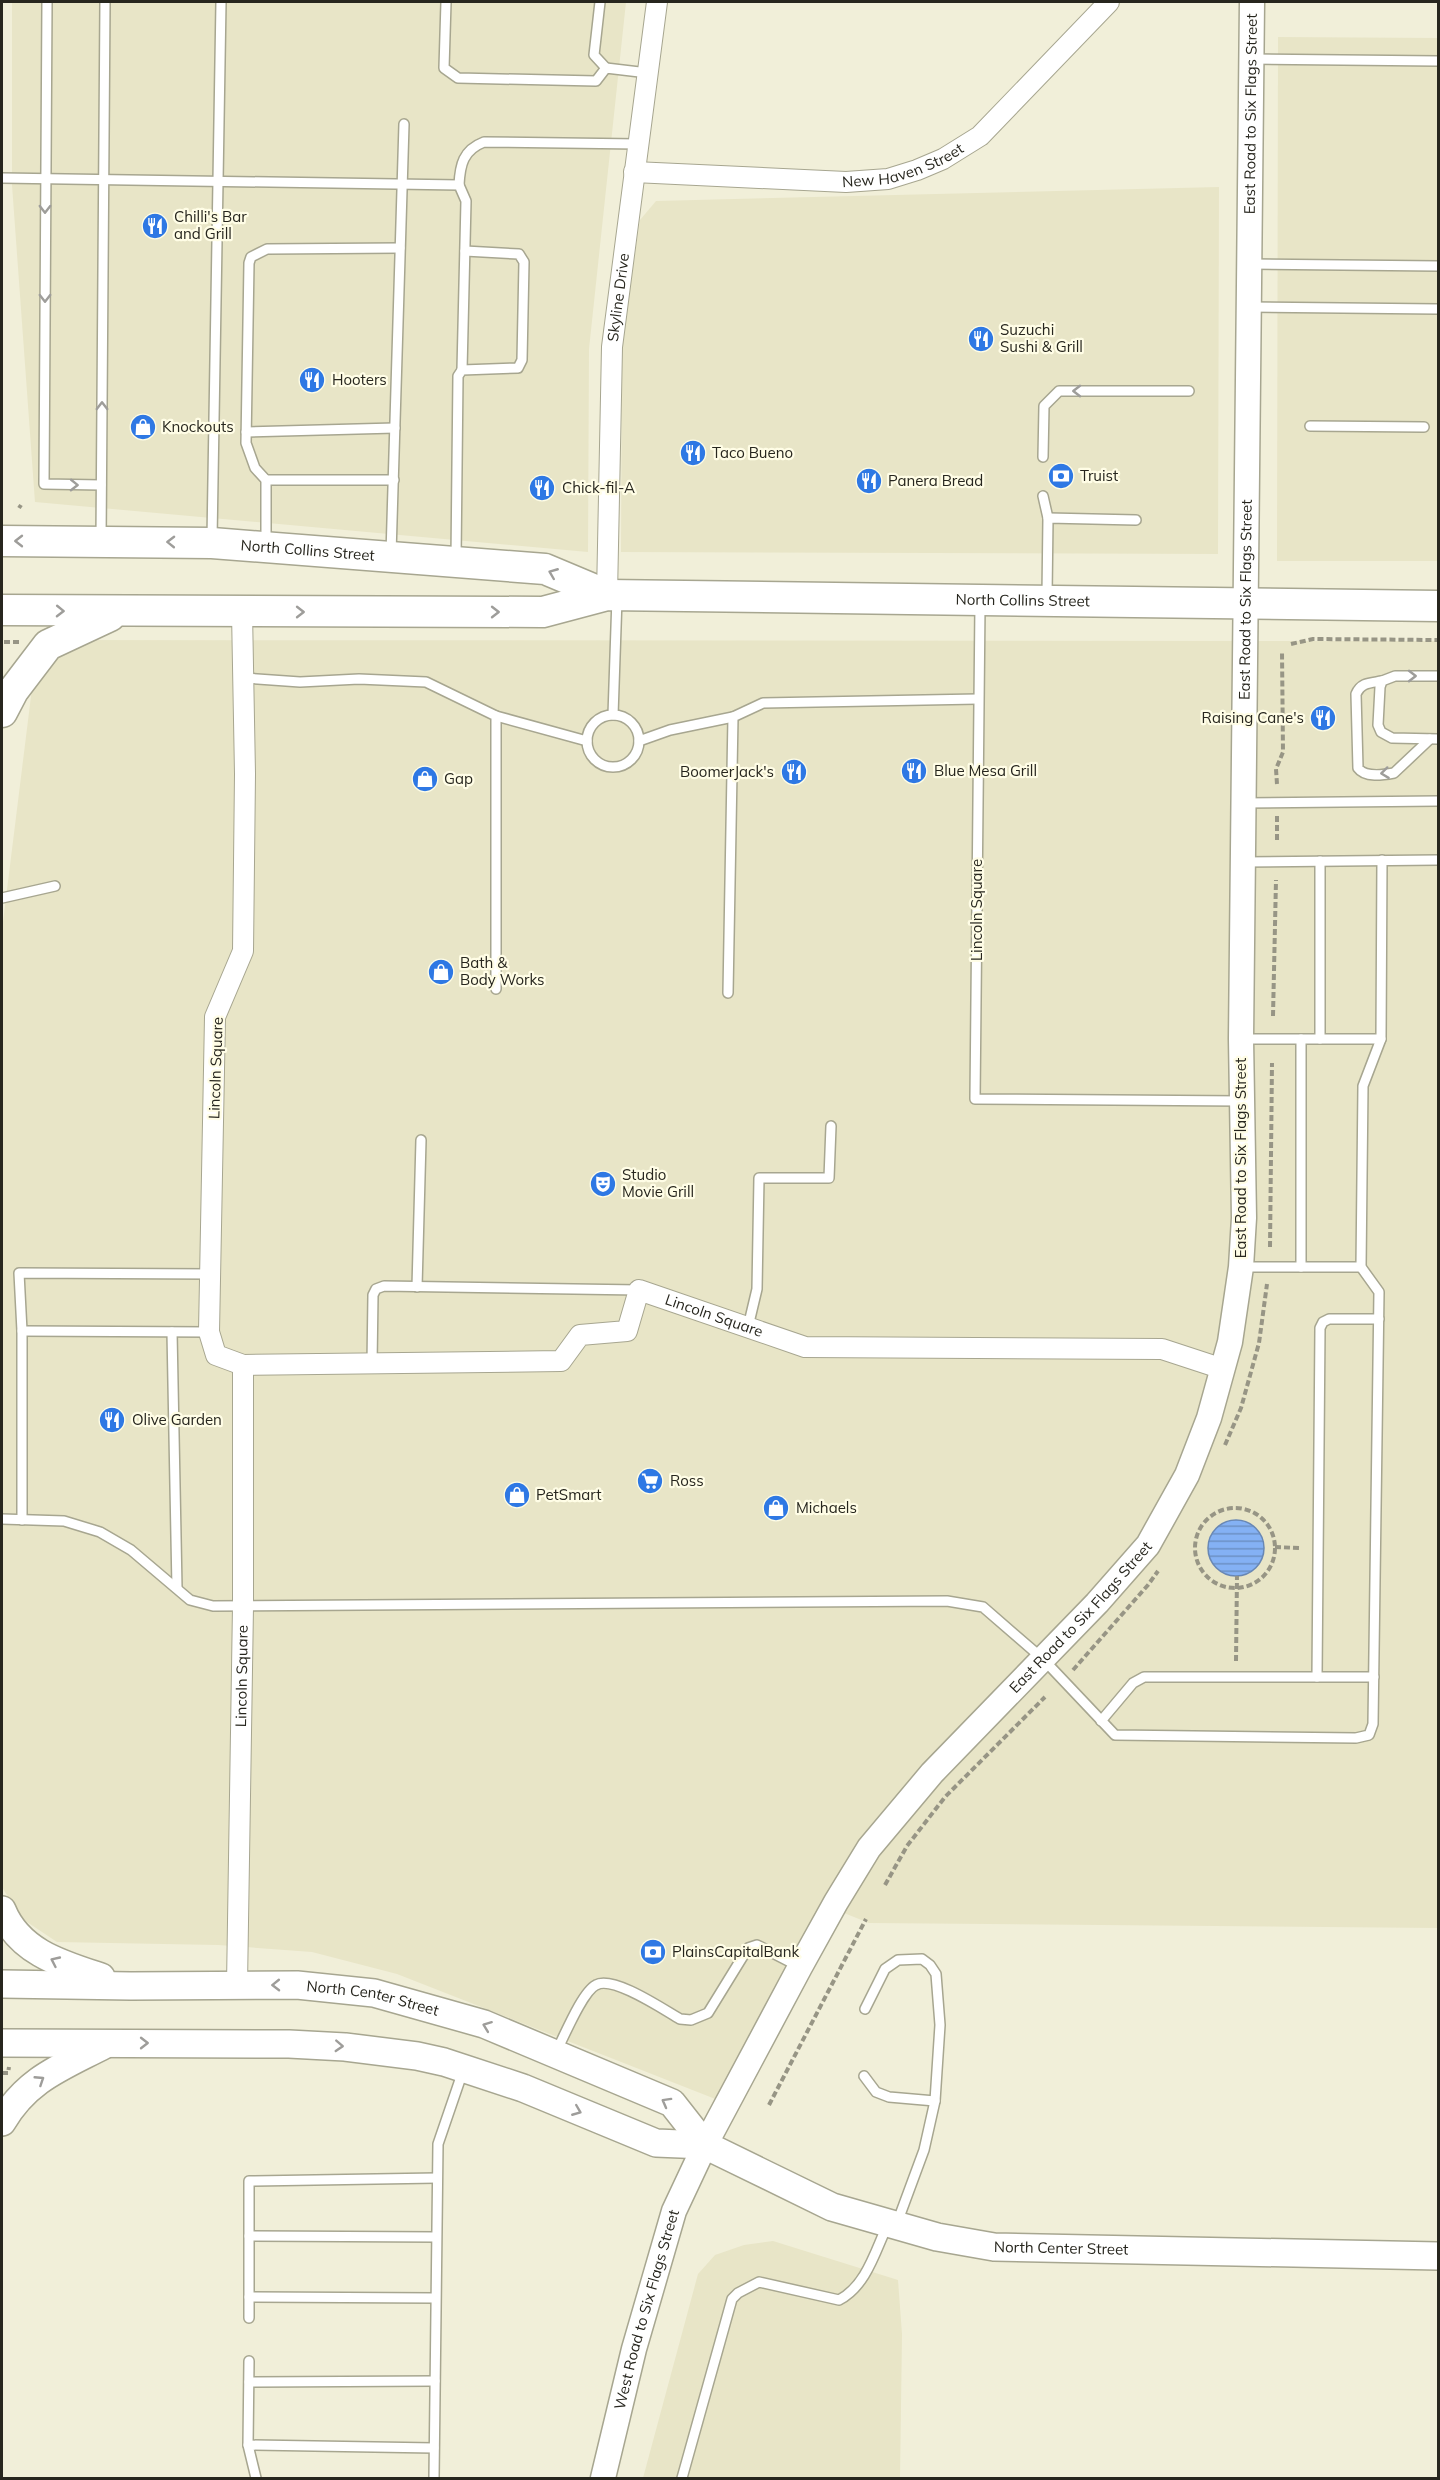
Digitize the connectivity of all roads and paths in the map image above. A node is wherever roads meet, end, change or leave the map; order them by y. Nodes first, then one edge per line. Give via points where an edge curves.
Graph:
1 (47, 2) edge
2 (105, 2) edge
3 (221, 2) edge
4 (446, 2) edge
5 (600, 2) edge
6 (657, 2) edge
7 (1109, 2) edge
8 (1252, 2) edge
9 (1251, 59) junction
10 (1438, 61) edge
11 (606, 68) junction
12 (648, 73) junction
13 (404, 123) dead end
14 (638, 144) junction
15 (634, 172) junction
16 (2, 178) edge
17 (45, 180) junction
18 (104, 180) junction
19 (218, 182) junction
20 (402, 184) junction
21 (459, 185) junction
22 (400, 248) junction
23 (465, 251) junction
24 (1249, 263) junction
25 (1438, 266) edge
26 (1249, 307) junction
27 (1438, 309) edge
28 (462, 370) junction
29 (1189, 391) dead end
30 (1310, 426) dead end
31 (1424, 427) dead end
32 (395, 428) junction
33 (246, 432) junction
34 (1043, 457) dead end
35 (266, 480) junction
36 (394, 480) junction
37 (102, 485) junction
38 (1043, 496) dead end
39 (1048, 518) junction
40 (1136, 520) dead end
41 (2, 541) edge
42 (101, 541) junction
43 (212, 543) junction
44 (266, 547) junction
45 (391, 557) junction
46 (456, 561) junction
47 (612, 595) junction
48 (980, 599) junction
49 (1047, 601) junction
50 (1246, 604) junction
51 (1438, 606) edge
52 (2, 610) edge
53 (118, 612) junction
54 (242, 612) junction
55 (1438, 640) edge
56 (4, 642) dead end
57 (18, 642) dead end
58 (1291, 644) dead end
59 (1282, 652) dead end
60 (1438, 676) edge
61 (244, 678) junction
62 (1382, 681) junction
63 (978, 699) junction
64 (2, 712) edge
65 (613, 715) junction
66 (496, 716) junction
67 (733, 717) junction
68 (1434, 739) edge
69 (587, 741) junction
70 (639, 741) junction
71 (1277, 784) dead end
72 (1438, 801) edge
73 (1244, 802) junction
74 (1277, 815) dead end
75 (1277, 843) dead end
76 (1382, 860) junction
77 (1438, 860) edge
78 (1320, 861) junction
79 (1243, 862) junction
80 (1276, 880) dead end
81 (55, 886) dead end
82 (2, 898) edge
83 (496, 988) dead end
84 (728, 993) dead end
85 (1273, 1016) dead end
86 (1241, 1038) junction
87 (1301, 1038) junction
88 (1320, 1038) junction
89 (1381, 1038) junction
90 (1272, 1063) dead end
91 (1242, 1101) junction
92 (831, 1126) dead end
93 (421, 1140) dead end
94 (1270, 1247) dead end
95 (1241, 1267) junction
96 (1301, 1267) junction
97 (1361, 1267) junction
98 (212, 1274) junction
99 (417, 1287) junction
100 (639, 1290) junction
101 (1378, 1319) junction
102 (748, 1328) junction
103 (22, 1331) junction
104 (172, 1332) junction
105 (209, 1332) junction
106 (372, 1364) junction
107 (243, 1365) junction
108 (1222, 1369) junction
109 (2, 1519) edge
110 (22, 1520) junction
111 (1275, 1547) junction
112 (1299, 1548) dead end
113 (1237, 1576) dead end
114 (177, 1588) junction
115 (1237, 1588) junction
116 (243, 1606) junction
117 (1043, 1659) junction
118 (1236, 1661) dead end
119 (1317, 1677) junction
120 (1374, 1677) junction
121 (1045, 1697) dead end
122 (1101, 1721) junction
123 (885, 1885) dead end
124 (2, 1910) edge
125 (866, 1919) dead end
126 (800, 1967) junction
127 (2, 1984) edge
128 (237, 1985) junction
129 (131, 1986) junction
130 (865, 2009) dead end
131 (108, 2043) junction
132 (5, 2053) edge
133 (555, 2054) junction
134 (464, 2068) junction
135 (2, 2073) edge
136 (864, 2076) dead end
137 (935, 2101) junction
138 (769, 2105) dead end
139 (2, 2122) edge
140 (705, 2145) junction
141 (437, 2178) junction
142 (892, 2224) junction
143 (249, 2236) junction
144 (436, 2237) junction
145 (1438, 2256) edge
146 (249, 2297) junction
147 (435, 2298) junction
148 (249, 2318) dead end
149 (249, 2361) dead end
150 (435, 2381) junction
151 (249, 2382) junction
152 (248, 2445) junction
153 (434, 2448) junction
154 (256, 2478) edge
155 (434, 2478) edge
156 (603, 2478) edge
157 (682, 2478) edge

1 - 17 lane
2 - 18 lane
3 - 19 lane
4 - 11 lane via 444,68 458,78 596,81
5 - 11 lane via 594,56
6 - 12 street, Skyline Drive
7 - 15 street, New Haven Street via 980,136 917,170 888,179 846,182
8 - 9 street, East Road to Six Flags Street
9 - 10 lane
9 - 24 street, East Road to Six Flags Street
11 - 12 lane
12 - 14 street, Skyline Drive
13 - 20 lane
14 - 15 street, Skyline Drive
14 - 21 lane via 484,142 468,150
15 - 47 street, Skyline Drive via 612,347
16 - 17 lane
17 - 18 lane
17 -> 37 lane via 44,484
18 - 19 lane
37 -> 18 lane
19 - 20 lane
19 - 43 lane
20 - 21 lane
20 - 22 lane
21 - 23 lane via 466,201
22 - 32 lane
22 - 33 lane via 286,247 267,249 251,257
23 - 28 lane
23 - 28 lane via 522,257 522,365
24 - 25 lane
24 - 26 street, East Road to Six Flags Street
26 - 27 lane
26 - 50 street, East Road to Six Flags Street
28 - 46 lane via 458,376
29 -> 34 lane via 1059,391 1044,406
30 - 31 lane
32 - 33 lane
32 - 36 lane
33 - 35 lane via 251,460
35 - 36 lane
35 - 44 lane
36 - 45 lane
37 - 42 lane
38 - 39 lane
39 - 40 lane
39 - 49 lane
42 -> 41 main road, North Collins Street
43 -> 42 main road, North Collins Street
43 - 44 main road, North Collins Street
44 - 45 main road, North Collins Street
45 - 46 main road, North Collins Street
47 -> 46 main road, North Collins Street via 545,569
47 - 48 main road, North Collins Street
54 -> 47 main road, North Collins Street via 543,612
47 - 65 lane
48 - 49 main road, North Collins Street
48 - 63 lane, Lincoln Square
49 - 50 main road, North Collins Street
50 - 51 main road, North Collins Street
50 - 73 street, East Road to Six Flags Street
52 -> 53 main road, North Collins Street
53 - 54 main road, North Collins Street
53 - 64 main road via 48,645
54 - 61 street, Lincoln Square
55 - 58 path via 1313,639
56 - 57 path
59 - 71 path via 1283,752 1276,769
62 -> 60 lane via 1395,676
61 - 66 lane via 426,682
61 - 98 street, Lincoln Square via 243,951 215,1017
62 - 68 lane via 1378,725 1381,732 1392,738
68 -> 62 lane via 1394,773 1361,772 1356,694 1365,683
63 - 67 lane via 763,703
63 - 91 lane, Lincoln Square via 975,1099
65 - 69 lane via 597,720
65 - 70 lane via 628,720
66 - 69 lane
66 - 83 lane
67 - 70 lane
67 - 84 lane
69 - 70 lane via 592,756 613,767 628,762
72 - 73 lane
73 - 79 street, East Road to Six Flags Street
74 - 75 path
76 - 77 lane
76 - 78 lane
76 - 89 lane
78 - 79 lane
78 - 88 lane
79 - 86 street, East Road to Six Flags Street
80 - 85 path
81 - 82 lane
86 - 87 lane
86 - 91 street, East Road to Six Flags Street
87 - 88 lane
87 - 96 lane
88 - 89 lane
89 - 97 lane via 1363,1086
90 - 94 path
91 - 95 street, East Road to Six Flags Street
92 - 102 lane via 829,1178 759,1178 757,1289
93 - 99 lane
95 - 96 lane
95 - 108 street, East Road to Six Flags Street
96 - 97 lane
97 - 101 lane via 1379,1292
98 - 103 lane via 19,1273
98 - 105 street, Lincoln Square
99 - 100 lane
99 - 106 lane via 376,1289
100 - 102 street, Lincoln Square
100 - 106 street, Lincoln Square via 627,1331 580,1335 561,1361
101 - 119 lane via 1329,1319 1320,1328
101 - 120 lane
102 - 108 street, Lincoln Square via 805,1347 1162,1349
103 - 104 lane
103 - 110 lane
104 - 105 lane
104 - 114 lane
105 - 107 street, Lincoln Square via 216,1355
106 - 107 street, Lincoln Square
107 - 116 street, Lincoln Square
108 - 117 street, East Road to Six Flags Street via 1209,1418 1187,1475 1148,1545
109 - 110 lane
110 - 114 lane via 64,1521 100,1532 131,1550
111 - 112 path
111 - 115 path via 1264,1575 1252,1585
111 - 115 path via 1268,1527 1252,1512 1224,1510 1205,1521 1196,1541 1200,1569 1216,1584
113 - 115 path
114 - 116 lane via 190,1600 213,1606
115 - 118 path
116 - 117 lane via 947,1601 983,1606
116 - 128 street, Lincoln Square
117 - 122 lane
117 - 126 street, East Road to Six Flags Street via 932,1773 870,1848
119 - 120 lane
119 - 122 lane via 1144,1677 1133,1683
120 - 122 lane via 1373,1724 1369,1735 1356,1738 1114,1735
121 - 123 path via 945,1797 907,1846
129 -> 124 main road via 56,1962 22,1942
125 - 138 path
126 - 133 lane via 757,1945 748,1948 708,2013 691,2020 680,2019 618,1985 595,1985
126 - 140 street, East Road to Six Flags Street
127 - 129 main road, North Center Street
128 - 129 main road, North Center Street
133 -> 128 main road, North Center Street via 484,2024 374,1993 297,1985
130 - 137 lane via 885,1970 898,1960 922,1959 930,1965 936,1974 940,2025
131 - 132 main road, North Center Street
131 -> 134 main road, North Center Street via 345,2047 400,2053
139 -> 131 main road via 35,2081
132 - 135 path via 8,2073
140 -> 133 main road, North Center Street via 672,2103
134 -> 140 main road, North Center Street via 656,2143
134 - 141 lane via 438,2144
136 - 137 lane via 876,2092 889,2097
137 - 142 lane via 921,2160
140 - 142 main road, North Center Street via 832,2207
140 - 156 street, West Road to Six Flags Street via 674,2211 652,2280
141 - 143 lane via 249,2181
141 - 144 lane
142 - 145 main road, North Center Street via 994,2247
142 - 157 lane via 863,2279 851,2294 839,2300 759,2282 732,2299
143 - 144 lane
143 - 146 lane
144 - 147 lane
146 - 147 lane
146 - 148 lane
147 - 150 lane
149 - 151 lane
150 - 151 lane
150 - 153 lane
151 - 152 lane
152 - 153 lane
152 - 154 lane
153 - 155 lane

